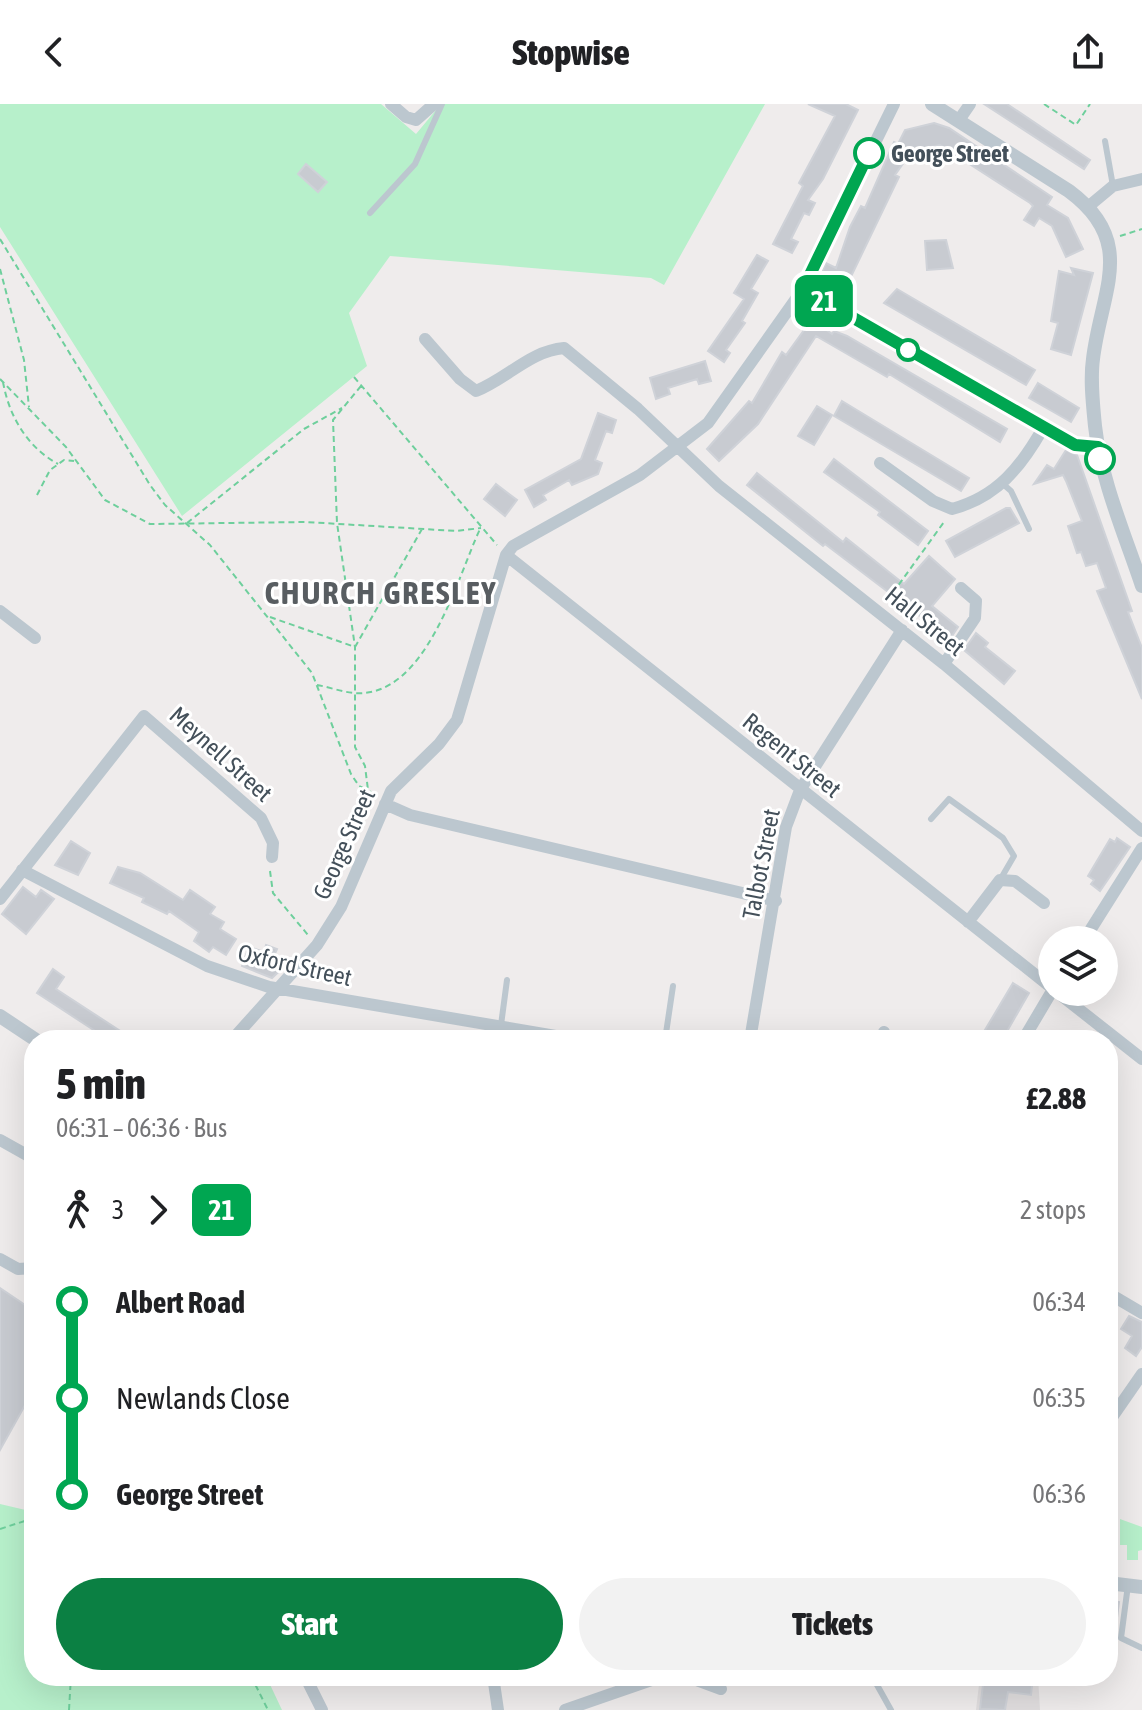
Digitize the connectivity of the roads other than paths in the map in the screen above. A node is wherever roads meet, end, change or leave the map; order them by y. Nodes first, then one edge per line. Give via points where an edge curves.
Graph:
1 (391, 104) edge
2 (434, 104) edge
3 (442, 104) edge
4 (894, 104) edge
5 (932, 104) edge
6 (970, 104) edge
7 (959, 120) junction
8 (1105, 141) dead end
9 (1142, 179) edge
10 (1113, 186) junction
11 (1089, 206) junction
12 (370, 213) dead end
13 (803, 289) junction
14 (425, 339) dead end
15 (1043, 428) junction
16 (1098, 447) junction
17 (677, 450) junction
18 (880, 463) dead end
19 (1003, 484) junction
20 (1029, 529) dead end
21 (506, 555) junction
22 (1142, 586) edge
23 (961, 588) dead end
24 (0, 611) edge
25 (902, 630) junction
26 (35, 638) dead end
27 (944, 664) junction
28 (800, 790) junction
29 (385, 804) junction
30 (931, 819) dead end
31 (1142, 831) edge
32 (1142, 848) edge
33 (272, 857) road end
34 (22, 870) junction
35 (1000, 880) junction
36 (0, 899) edge
37 (776, 901) junction
38 (1044, 903) dead end
39 (968, 922) junction
40 (1093, 926) edge
41 (1038, 977) edge
42 (507, 980) dead end
43 (673, 986) dead end
44 (279, 989) junction
45 (1044, 1006) edge
46 (1074, 1006) edge
47 (0, 1016) edge
48 (501, 1025) junction
49 (241, 1030) edge
50 (527, 1030) edge
51 (666, 1030) edge
52 (752, 1030) edge
53 (1029, 1030) edge
54 (1105, 1030) edge
55 (24, 1032) edge
56 (1118, 1040) edge
57 (1142, 1059) edge
58 (0, 1140) edge
59 (24, 1153) edge
60 (0, 1259) edge
61 (24, 1269) edge
62 (1118, 1299) edge
63 (1142, 1313) edge
64 (1142, 1374) edge
65 (1118, 1409) edge
66 (1135, 1586) edge
67 (1142, 1648) edge
68 (310, 1686) edge
69 (494, 1686) edge
70 (634, 1686) edge
71 (713, 1686) edge
72 (876, 1686) edge
73 (721, 1689) dead end
74 (322, 1710) edge
75 (498, 1710) edge
76 (565, 1710) edge
77 (891, 1710) edge

1 - 2 street via 416,120
3 - 12 lane via 415,164
4 - 13 street
5 - 7 street
6 - 7 street
7 - 11 street
8 - 10 lane
9 - 10 street
10 - 11 street
11 - 16 street via 1108,239 1110,285 1093,361
13 - 15 street
13 - 17 street via 724,404
14 - 17 street, Hall Street via 476,391 500,381 542,350 564,348 638,409
15 - 16 street via 1075,445
15 - 19 street
16 - 22 street
17 - 21 street via 605,496 519,540
17 - 25 street, Hall Street
18 - 19 street via 952,509
19 - 20 lane
21 - 28 street, Regent Street
21 - 29 street, George Street via 463,708 450,732 403,776
23 - 27 street via 976,601 975,618
24 - 26 street
25 - 27 street, Hall Street
25 - 28 street, Talbot Street
27 - 31 street, Hall Street
28 - 37 street, Talbot Street via 786,827
28 - 39 street, Regent Street
29 - 37 street via 410,815
29 - 44 street, George Street via 341,907
30 - 35 lane via 949,799 1003,838 1014,856
32 - 40 street
33 - 34 street, Meynell Street via 273,843 261,818 144,716
34 - 36 street, Meynell Street
34 - 44 street, Oxford Street via 207,966
35 - 38 street via 1015,881
35 - 39 street
37 - 52 street, Talbot Street
39 - 41 street, Regent Street
42 - 48 lane
43 - 51 lane
44 - 48 street, Oxford Street
44 - 49 street, George Street
45 - 53 street
46 - 54 street, Regent Street
47 - 55 street
48 - 50 street, Oxford Street
56 - 57 street, Regent Street
58 - 59 street
60 - 61 street
62 - 63 street
64 - 65 street
66 - 67 lane via 1121,1638
68 - 74 street
69 - 75 street
70 - 76 street
71 - 73 street
72 - 77 lane

